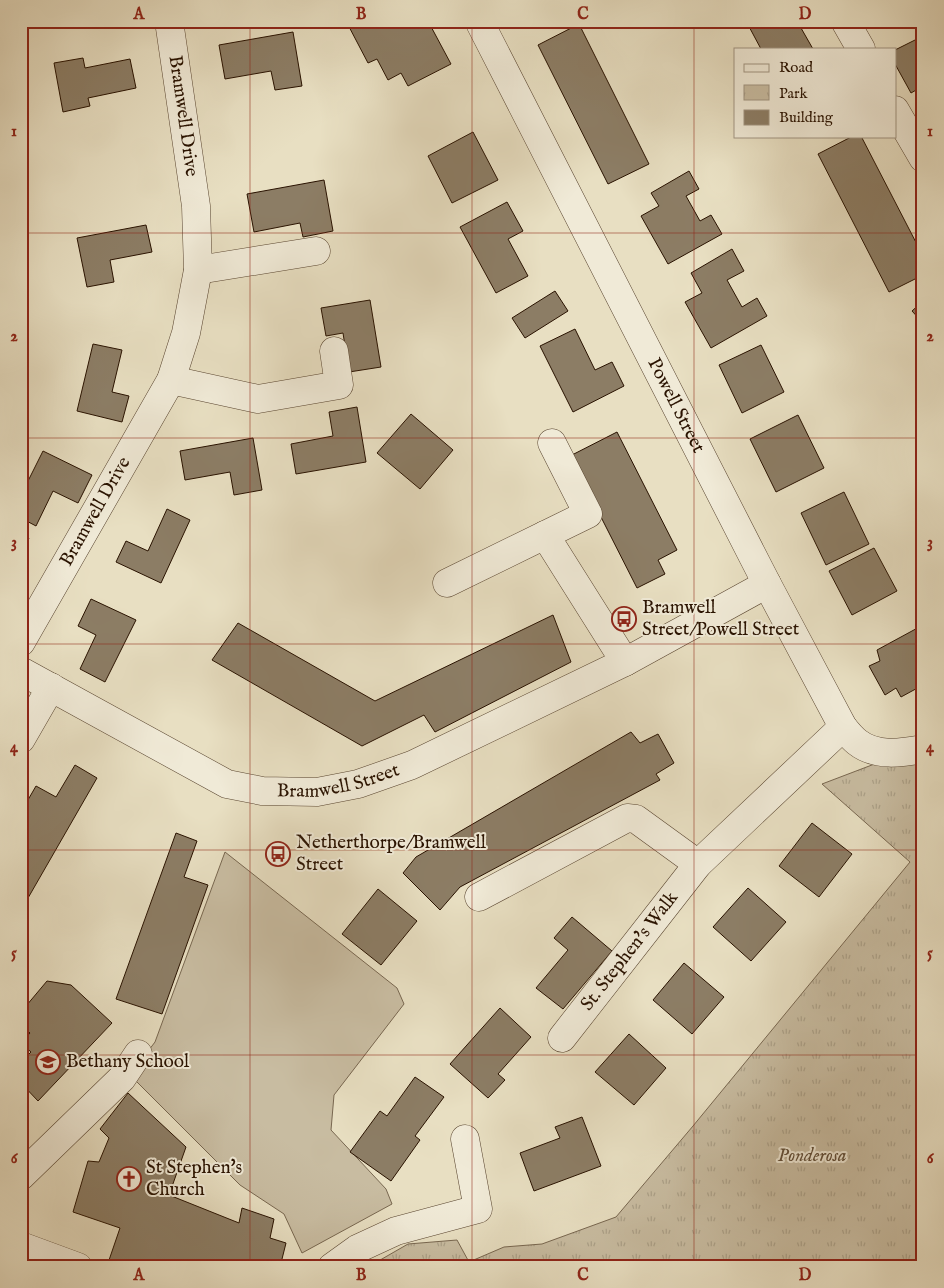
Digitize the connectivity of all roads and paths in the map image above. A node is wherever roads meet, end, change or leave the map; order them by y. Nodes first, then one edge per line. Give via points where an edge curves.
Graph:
1 (169, 21) edge
2 (479, 21) edge
3 (845, 21) edge
4 (859, 48) edge
5 (896, 112) edge
6 (923, 158) edge
7 (316, 251) dead end
8 (198, 270) junction
9 (334, 351) dead end
10 (170, 380) junction
11 (552, 444) dead end
12 (545, 535) junction
13 (447, 583) dead end
14 (767, 584) junction
15 (21, 642) edge
16 (625, 662) junction
17 (21, 671) edge
18 (51, 687) junction
19 (843, 727) junction
20 (21, 738) edge
21 (914, 751) edge
22 (698, 864) junction
23 (479, 897) dead end
24 (562, 1038) dead end
25 (138, 1054) dead end
26 (466, 1139) dead end
27 (21, 1176) edge
28 (21, 1246) edge
29 (78, 1267) edge
30 (332, 1267) edge

1 - 8 street, Bramwell Drive via 196,206
2 - 14 street, Powell Street
3 - 4 street
5 - 6 street
7 - 8 street
8 - 10 street, Bramwell Drive via 186,334
9 - 10 street via 339,385 330,387 258,399
10 - 15 street, Bramwell Drive
11 - 12 street via 588,514
12 - 13 street
12 - 16 street
14 - 16 street, Bramwell Street
14 - 19 street, Powell Street
16 - 18 street, Bramwell Street via 412,765 358,784 317,792 262,791 227,784
17 - 18 street, Bramwell Street
18 - 20 street
19 - 21 street, Powell Street via 857,742 878,752
19 - 22 street, St. Stephen's Walk
22 - 23 street via 636,819 627,818
22 - 24 street, St. Stephen's Walk
25 - 27 street via 122,1078
26 - 30 street via 478,1209 396,1231 358,1249
28 - 29 street

